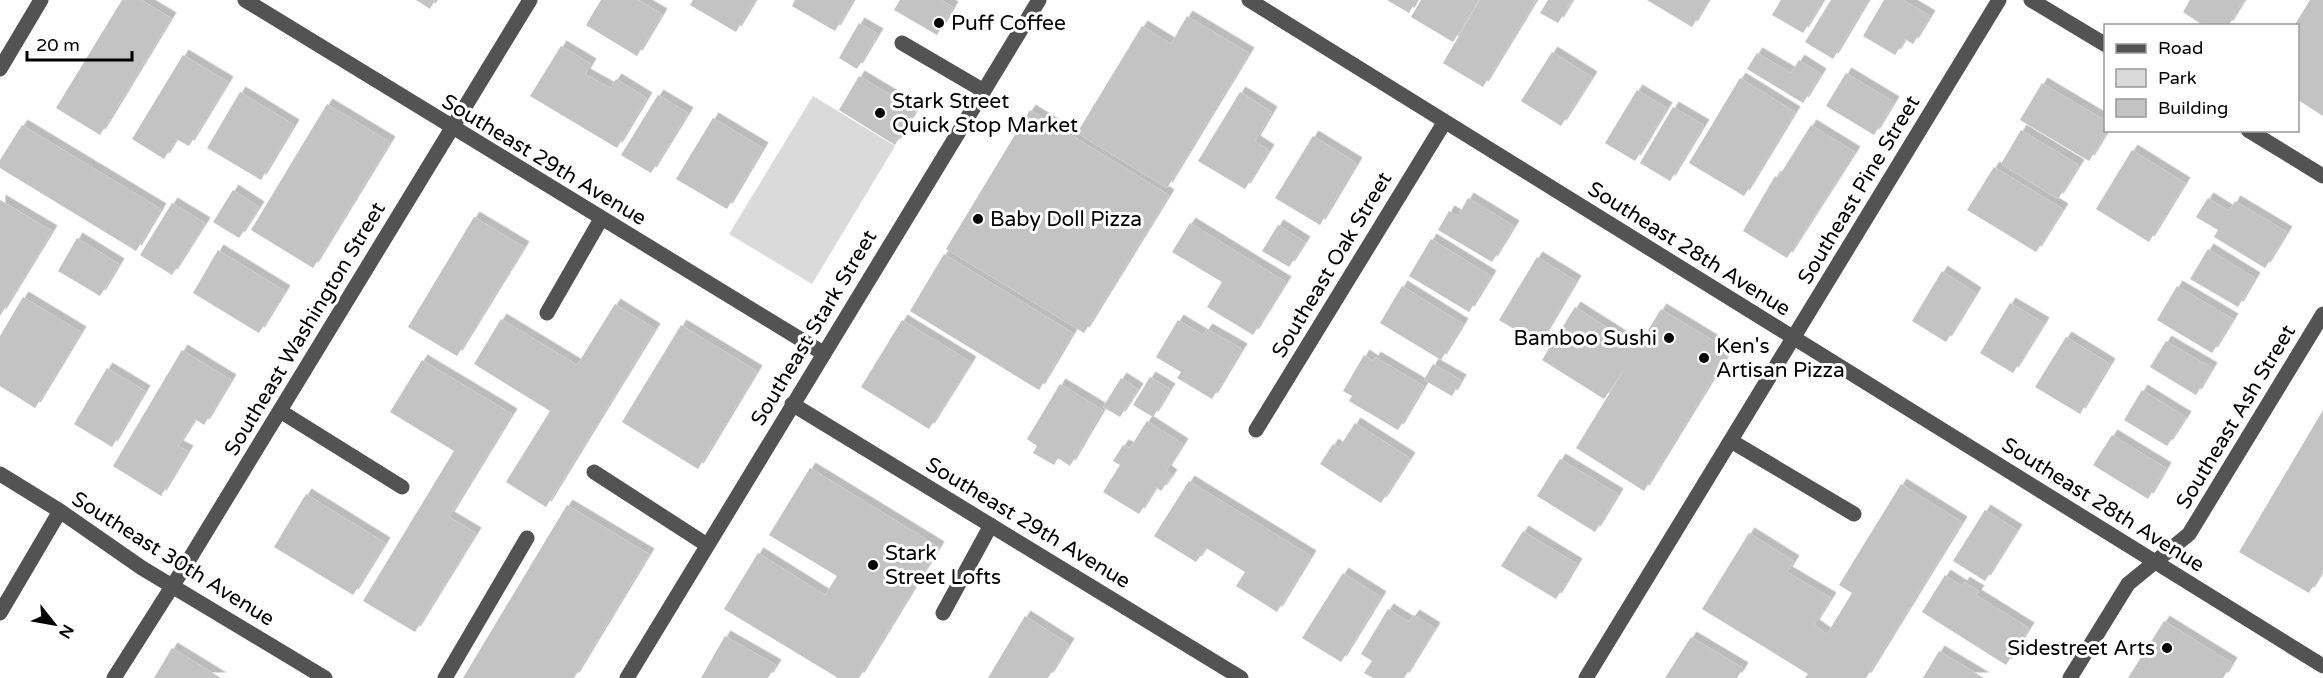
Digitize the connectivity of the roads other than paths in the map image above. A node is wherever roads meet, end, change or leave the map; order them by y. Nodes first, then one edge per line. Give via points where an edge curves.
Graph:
1 (41, 0) edge
2 (245, 0) edge
3 (530, 0) edge
4 (1039, 0) edge
5 (1249, 0) edge
6 (1999, 0) edge
7 (2031, 0) edge
8 (902, 43) dead end
9 (2104, 44) edge
10 (0, 69) edge
11 (984, 91) junction
12 (1444, 123) junction
13 (452, 128) junction
14 (2251, 132) edge
15 (2323, 176) edge
16 (601, 219) junction
17 (547, 313) dead end
18 (2323, 314) edge
19 (1793, 338) junction
20 (823, 353) junction
21 (792, 404) junction
22 (280, 411) junction
23 (1256, 430) dead end
24 (1731, 441) junction
25 (594, 472) dead end
26 (0, 474) edge
27 (402, 487) dead end
28 (60, 511) junction
29 (1854, 514) dead end
30 (991, 525) junction
31 (527, 538) dead end
32 (707, 545) junction
33 (2155, 562) junction
34 (172, 585) junction
35 (0, 613) edge
36 (943, 613) dead end
37 (2323, 666) edge
38 (114, 678) edge
39 (325, 678) edge
40 (445, 678) edge
41 (627, 678) edge
42 (1241, 678) edge
43 (1586, 678) edge
44 (2070, 678) edge

1 - 10 street
2 - 13 street, Southeast 29th Avenue
3 - 13 street, Southeast Washington Street
4 - 11 street, Southeast Stark Street
5 - 12 street, Southeast 28th Avenue
6 - 19 street, Southeast Pine Street
7 - 9 street
8 - 11 street
11 - 20 street, Southeast Stark Street
12 - 19 street, Southeast 28th Avenue
12 - 23 street, Southeast Oak Street
13 - 16 street, Southeast 29th Avenue
13 - 22 street, Southeast Washington Street
14 - 15 street
16 - 17 street
16 - 20 street, Southeast 29th Avenue
18 - 33 street, Southeast Ash Street via 2189,534
19 - 24 street, Southeast Pine Street
19 - 33 street, Southeast 28th Avenue
20 - 21 street, Southeast Stark Street
21 - 30 street, Southeast 29th Avenue
21 - 32 street, Southeast Stark Street
22 - 27 street
22 - 34 street, Southeast Washington Street
24 - 29 street
24 - 43 street, Southeast Pine Street
25 - 32 street
26 - 28 street, Southeast 30th Avenue
28 - 34 street, Southeast 30th Avenue
28 - 35 street
30 - 36 street
30 - 42 street, Southeast 29th Avenue
31 - 40 street
32 - 41 street, Southeast Stark Street
33 - 37 street, Southeast 28th Avenue
33 - 44 street, Southeast Ash Street via 2128,584
34 - 38 street, Southeast Washington Street
34 - 39 street, Southeast 30th Avenue

